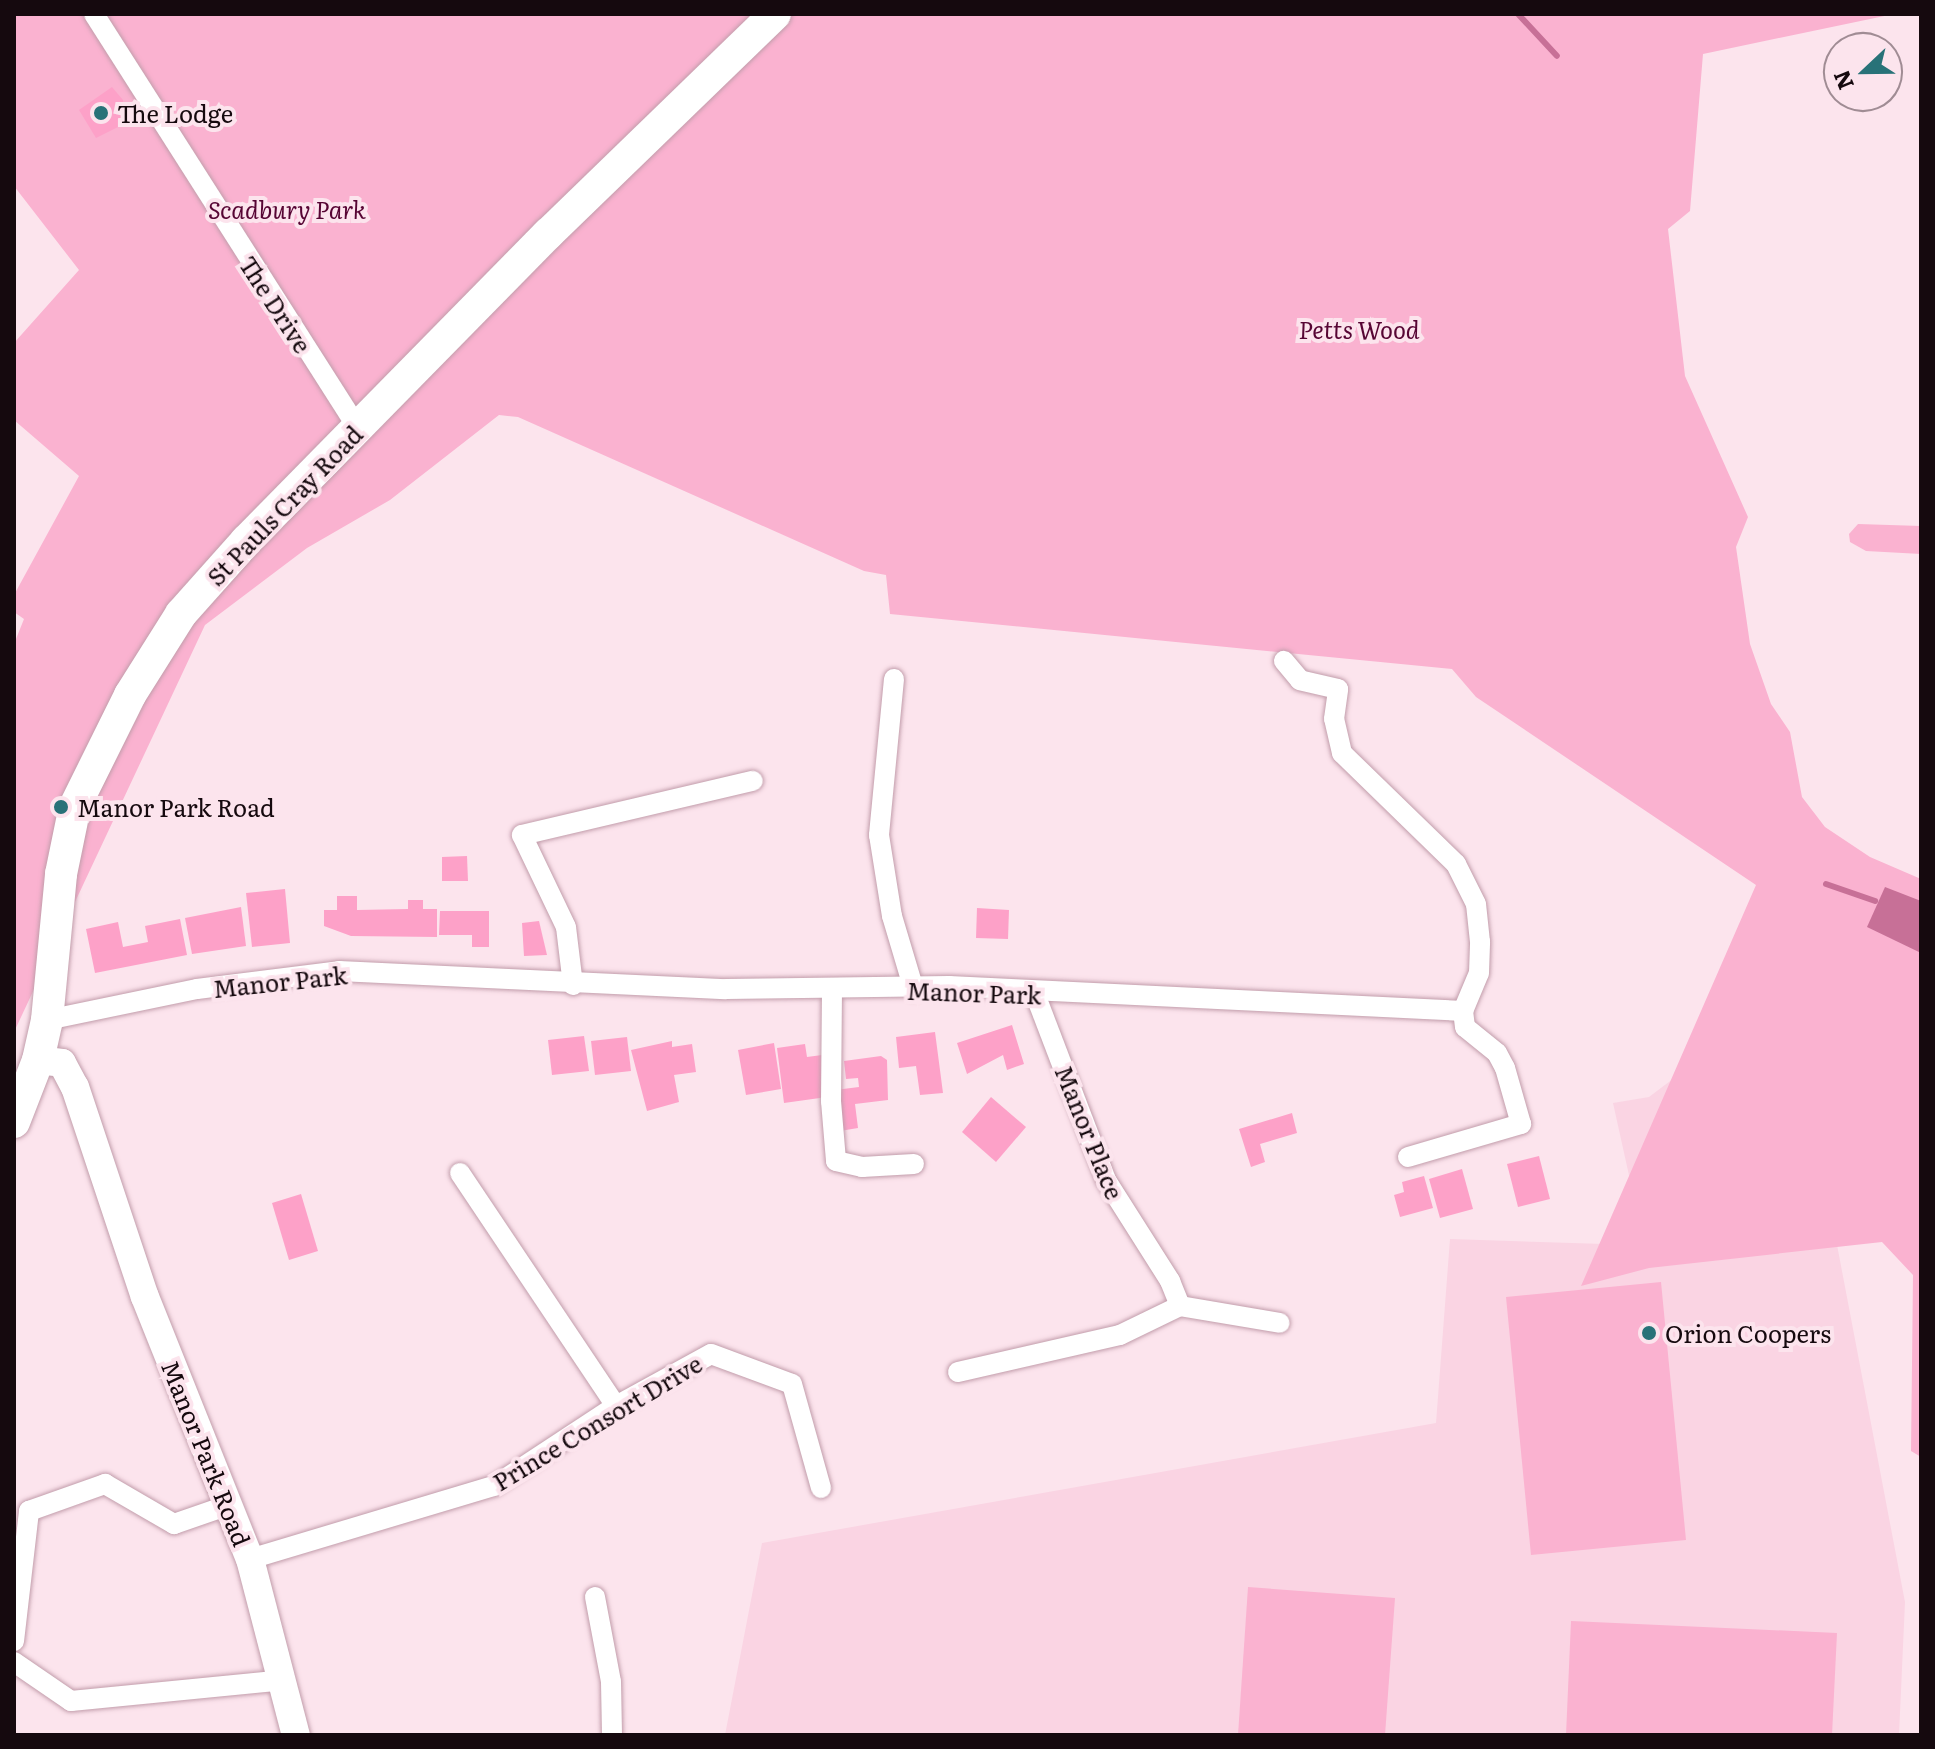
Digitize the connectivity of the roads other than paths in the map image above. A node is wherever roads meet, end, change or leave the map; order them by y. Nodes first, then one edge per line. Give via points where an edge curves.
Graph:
1 (94, 14) edge
2 (775, 14) edge
3 (358, 429) junction
4 (1284, 661) dead end
5 (894, 679) dead end
6 (753, 781) dead end
7 (573, 985) junction
8 (832, 989) junction
9 (914, 990) junction
10 (1035, 994) junction
11 (1463, 1011) junction
12 (47, 1020) junction
13 (38, 1060) junction
14 (14, 1122) edge
15 (1408, 1157) dead end
16 (914, 1164) dead end
17 (460, 1173) dead end
18 (1180, 1306) junction
19 (1280, 1323) dead end
20 (958, 1372) dead end
21 (616, 1406) junction
22 (821, 1488) dead end
23 (229, 1505) junction
24 (250, 1559) junction
25 (595, 1597) dead end
26 (14, 1641) edge
27 (14, 1662) edge
28 (285, 1680) junction
29 (296, 1735) edge
30 (612, 1735) edge

1 - 3 street, The Drive
2 - 3 main road, St Pauls Cray Road via 662,119
3 - 12 main road, St Pauls Cray Road via 181,614 107,736 75,806 63,860
4 - 11 street via 1300,680 1338,689 1334,719 1342,753 1456,864 1476,904 1480,942 1479,973
5 - 9 street via 879,835 892,916
6 - 7 street via 522,835 566,927
7 - 8 street, Manor Park
7 - 12 street, Manor Park via 339,971 197,989
8 - 9 street, Manor Park
8 - 16 street via 836,1161 862,1167
9 - 10 street, Manor Park via 949,986
10 - 11 street, Manor Park
10 - 18 street, Manor Place via 1106,1180 1170,1281
11 - 15 street via 1471,1035 1497,1053 1505,1068 1521,1124
12 - 13 main road, St Pauls Cray Road
13 - 14 main road, St Pauls Cray Road
13 - 23 main road, Manor Park Road via 62,1063 75,1087 145,1297
17 - 21 street
18 - 19 street
18 - 20 street via 1120,1335
21 - 22 street, Prince Consort Drive via 711,1354 792,1384
21 - 24 street, Prince Consort Drive via 494,1486
23 - 24 main road, Manor Park Road
23 - 26 street via 174,1524 105,1484 29,1511
24 - 28 main road, Manor Park Road
25 - 30 street via 611,1682
27 - 28 street via 71,1701
28 - 29 main road, Manor Park Road

